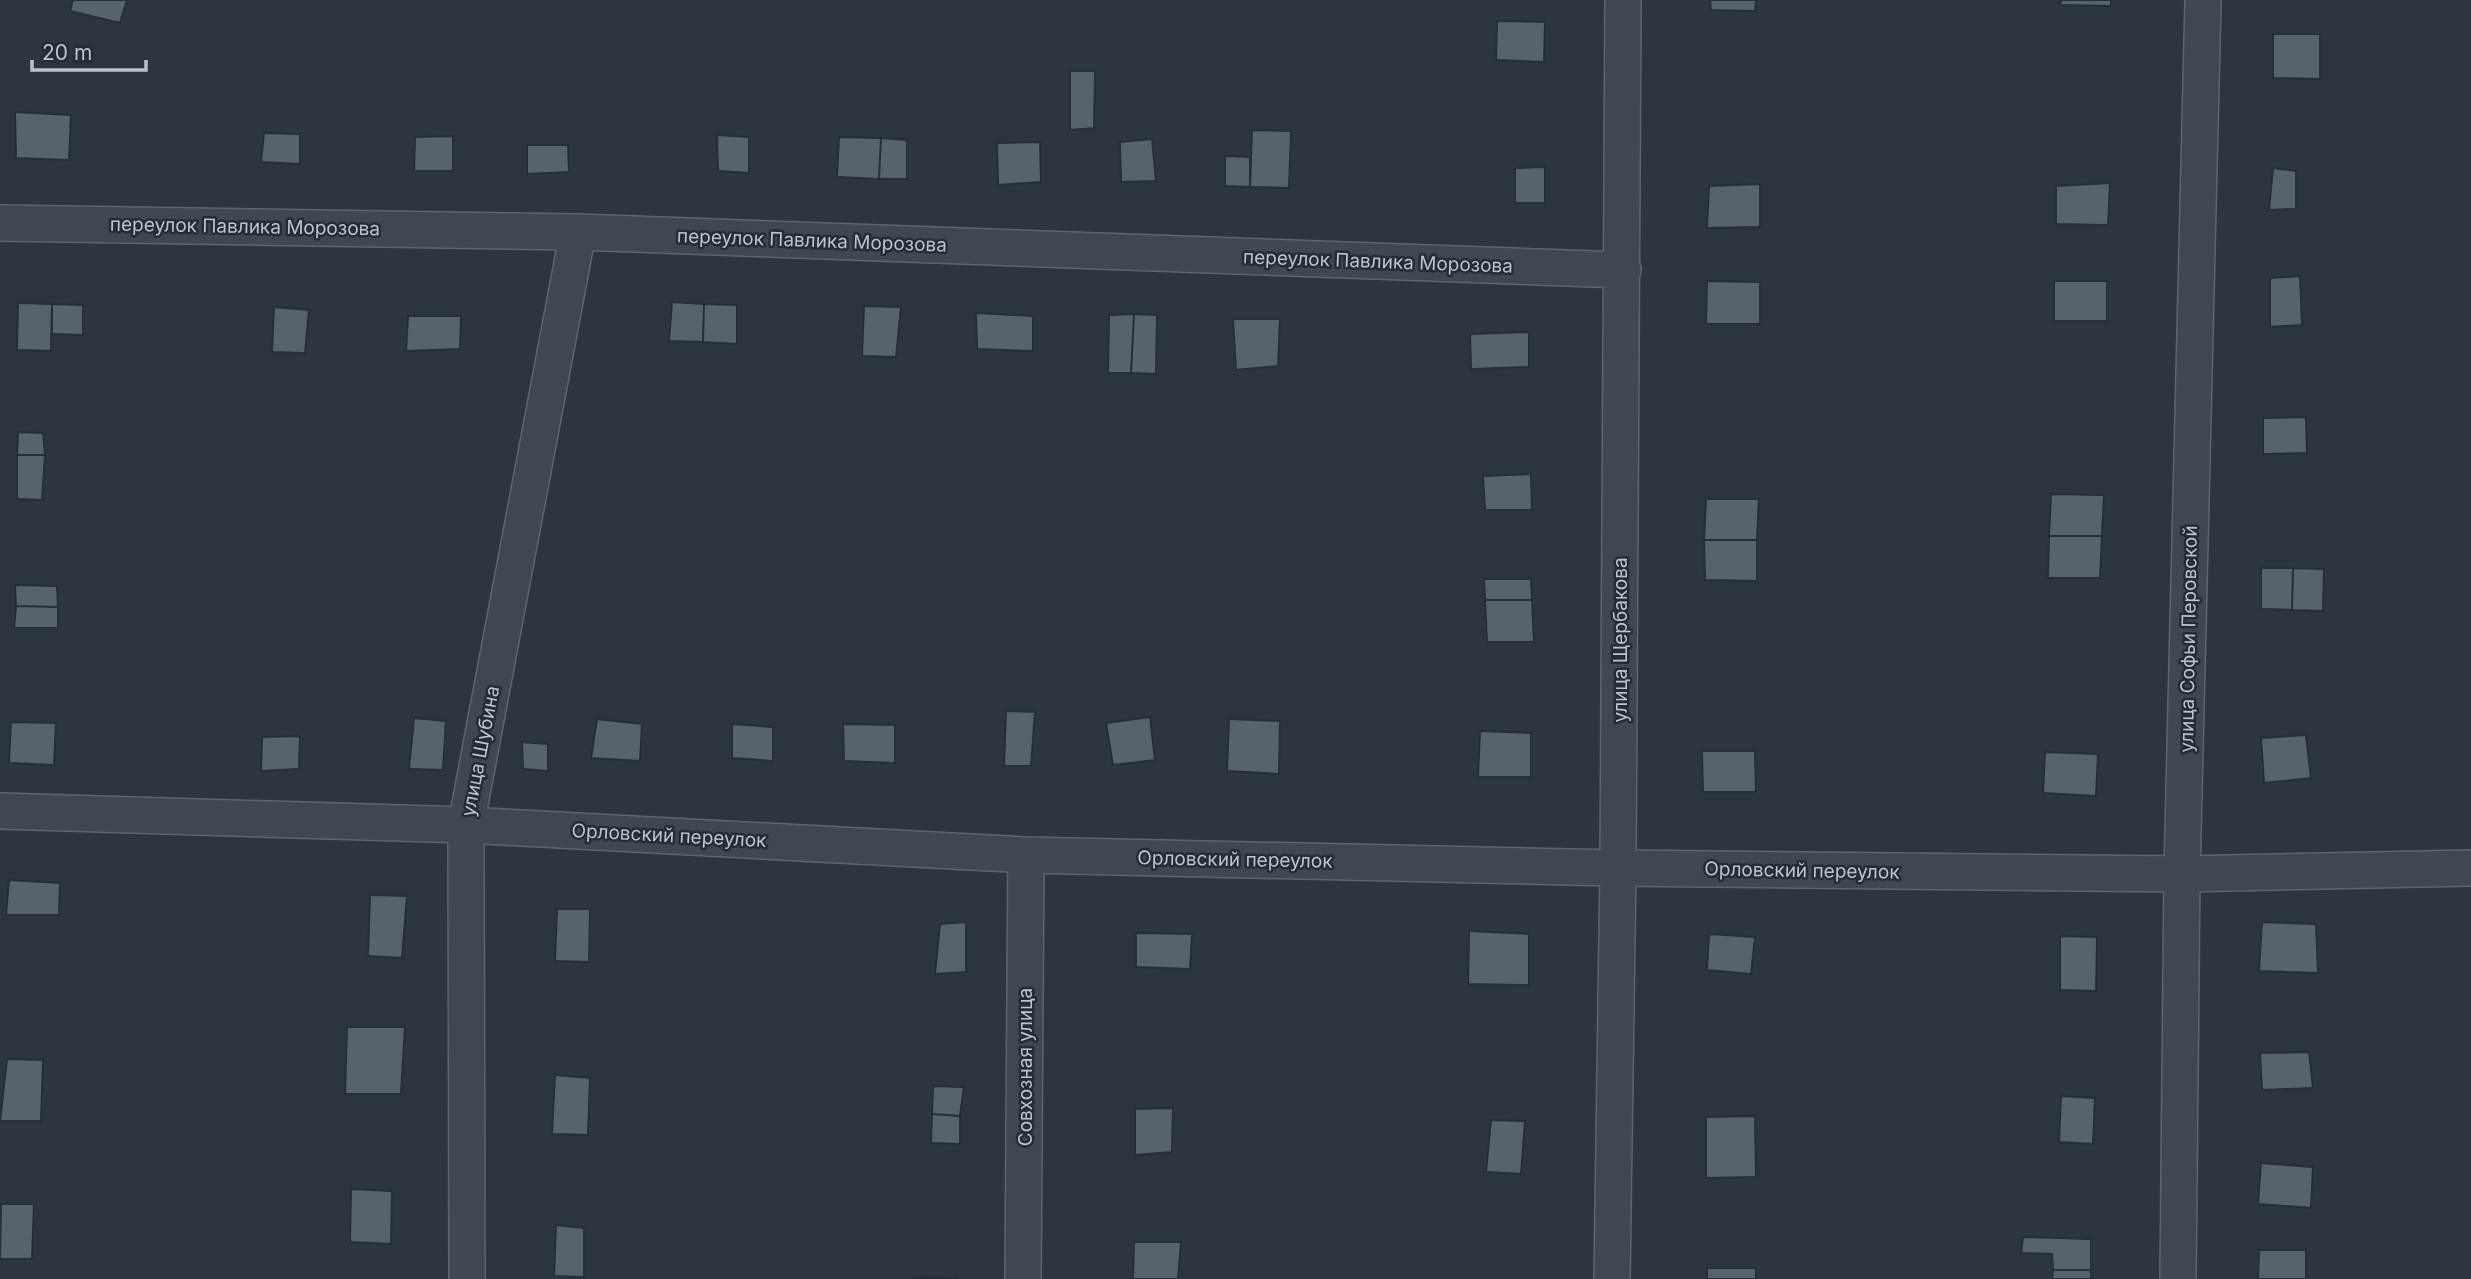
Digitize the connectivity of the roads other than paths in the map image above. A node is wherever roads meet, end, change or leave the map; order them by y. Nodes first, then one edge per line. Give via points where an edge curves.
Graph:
1 (1623, 0) edge
2 (2203, 0) edge
3 (0, 222) edge
4 (578, 232) junction
5 (1623, 270) junction
6 (0, 811) edge
7 (467, 825) junction
8 (1026, 855) junction
9 (1618, 868) junction
10 (2471, 868) edge
11 (2182, 874) junction
12 (467, 1279) edge
13 (1024, 1279) edge
14 (1612, 1279) edge
15 (2178, 1279) edge

1 - 5 street, улица Щербакова
2 - 11 street, улица Софьи Перовской
3 - 4 street, переулок Павлика Морозова
4 - 5 street, переулок Павлика Морозова
4 - 7 street, улица Шубина
5 - 9 street, улица Щербакова
6 - 7 street, Орловский переулок
7 - 8 street, Орловский переулок
7 - 12 street, улица Шубина
8 - 9 street, Орловский переулок
8 - 13 street, Совхозная улица
9 - 11 street, Орловский переулок
9 - 14 street, улица Щербакова
10 - 11 street, Орловский переулок
11 - 15 street, улица Софьи Перовской

